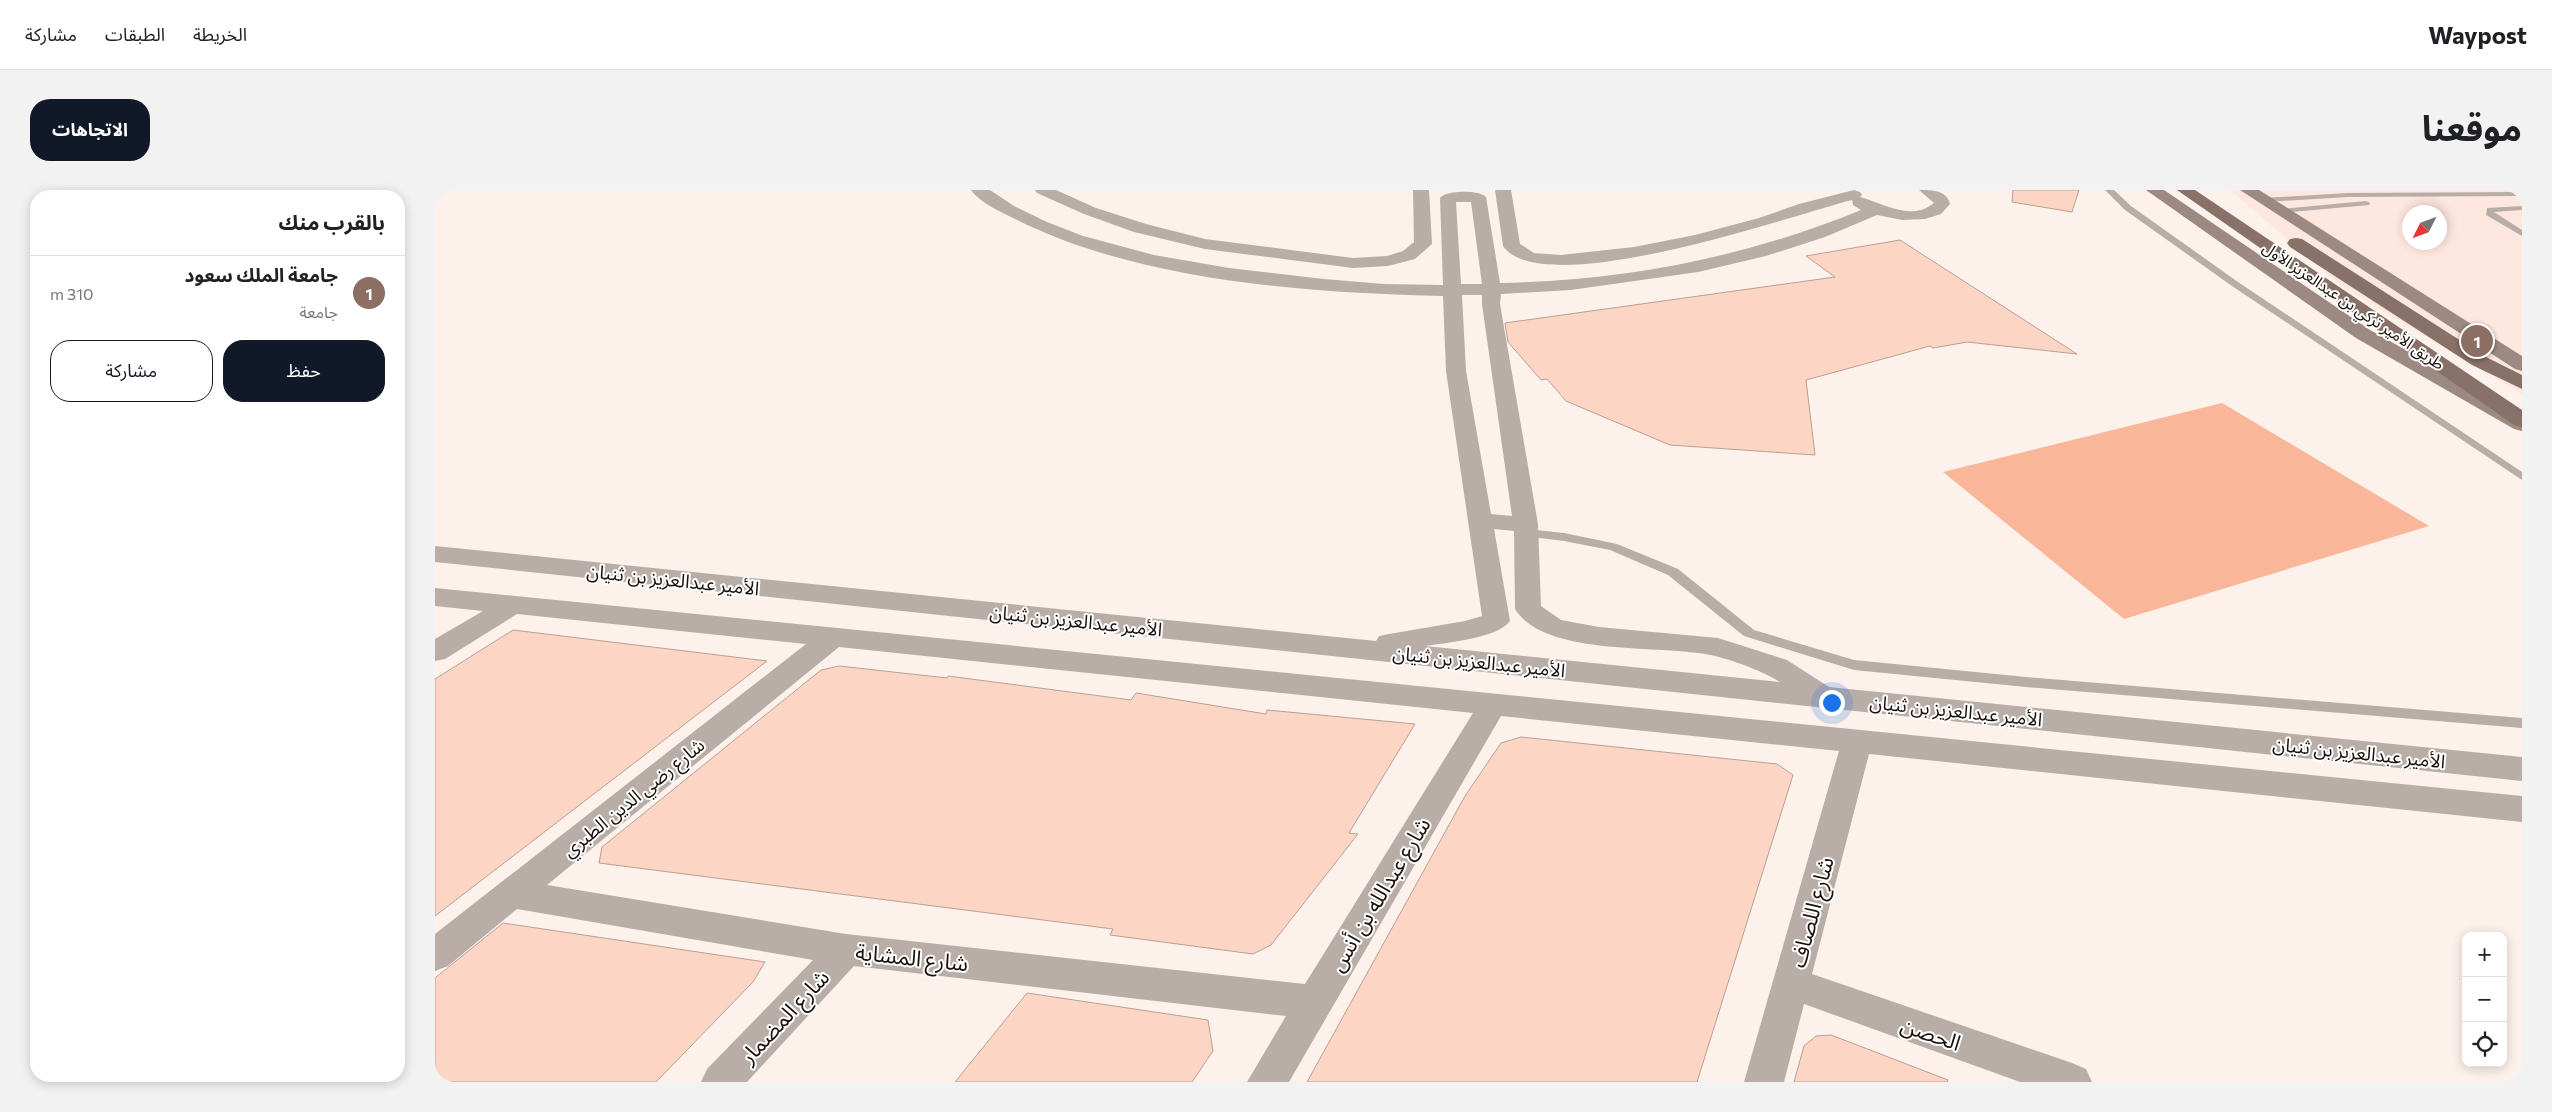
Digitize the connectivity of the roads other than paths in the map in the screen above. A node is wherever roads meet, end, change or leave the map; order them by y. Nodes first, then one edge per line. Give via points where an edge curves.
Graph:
1 (1043, 190) edge
2 (1421, 190) edge
3 (1503, 190) edge
4 (1927, 190) edge
5 (2109, 190) edge
6 (2154, 190) edge
7 (2185, 190) edge
8 (2213, 190) edge
9 (980, 191) edge
10 (1855, 192) edge
11 (2522, 194) edge
12 (2255, 195) edge
13 (2522, 200) edge
14 (2522, 208) edge
15 (1875, 210) junction
16 (2280, 211) junction
17 (2522, 233) edge
18 (1492, 288) junction
19 (1451, 289) junction
20 (2522, 365) edge
21 (2522, 383) edge
22 (2522, 420) edge
23 (2522, 424) edge
24 (2522, 478) edge
25 (1480, 521) junction
26 (1527, 528) junction
27 (435, 554) edge
28 (435, 597) edge
29 (512, 605) junction
30 (831, 639) junction
31 (1360, 649) junction
32 (435, 652) edge
33 (1823, 696) junction
34 (1492, 706) junction
35 (2522, 723) edge
36 (1857, 742) junction
37 (2522, 769) edge
38 (2522, 809) edge
39 (512, 894) junction
40 (846, 950) junction
41 (435, 955) edge
42 (1791, 983) junction
43 (1314, 1002) junction
44 (721, 1082) edge
45 (1267, 1082) edge
46 (1764, 1082) edge
47 (2072, 1082) edge

1 - 2 street via 1091,212 1205,244 1353,263 1387,261 1409,255 1423,244
3 - 10 street via 1512,246 1530,258 1561,260 1635,252 1696,240
4 - 15 street via 1941,199 1942,204 1930,213 1903,215
5 - 24 lane via 2128,208 2235,284
6 - 23 main road via 2363,334
7 - 22 main road, طريق الأمير تركي بن عبدالعزيز الأول
8 - 21 main road, طريق الأمير تركي بن عبدالعزيز الأول via 2479,361
9 - 19 street via 1005,208 1060,233 1176,265 1330,285
10 - 15 street via 1864,205
11 - 12 lane
12 - 16 main road
13 - 16 lane via 2424,200
14 - 17 lane via 2490,210 2490,215
15 - 18 street via 1835,229 1714,263 1610,280
16 - 20 main road
18 - 19 street
18 - 19 street via 1478,197 1448,198
18 - 26 street via 1491,304
19 - 25 street via 1456,371
25 - 26 street
25 - 31 street via 1496,621 1469,630
26 - 33 street via 1528,609 1553,627 1599,636 1708,644 1777,667
26 - 35 lane via 1613,547 1673,572 1749,632 1854,665
27 - 31 street, الأمير عبدالعزيز بن ثنيان
28 - 29 street
29 - 30 street
29 - 32 street
30 - 34 street
30 - 39 street, شارع رضي الدين الطبري
31 - 33 street, الأمير عبدالعزيز بن ثنيان
33 - 37 street, الأمير عبدالعزيز بن ثنيان
34 - 36 street
34 - 43 street, شارع عبدالله بن أنس
36 - 38 street
36 - 42 street, شارع اللصاف
39 - 40 street, شارع المشاية
39 - 41 street, شارع رضي الدين الطبري
40 - 43 street, شارع المشاية
40 - 44 street, شارع المضمار
42 - 46 street, شارع اللصاف
42 - 47 street, الحصن
43 - 45 street, شارع عبدالله بن أنس

